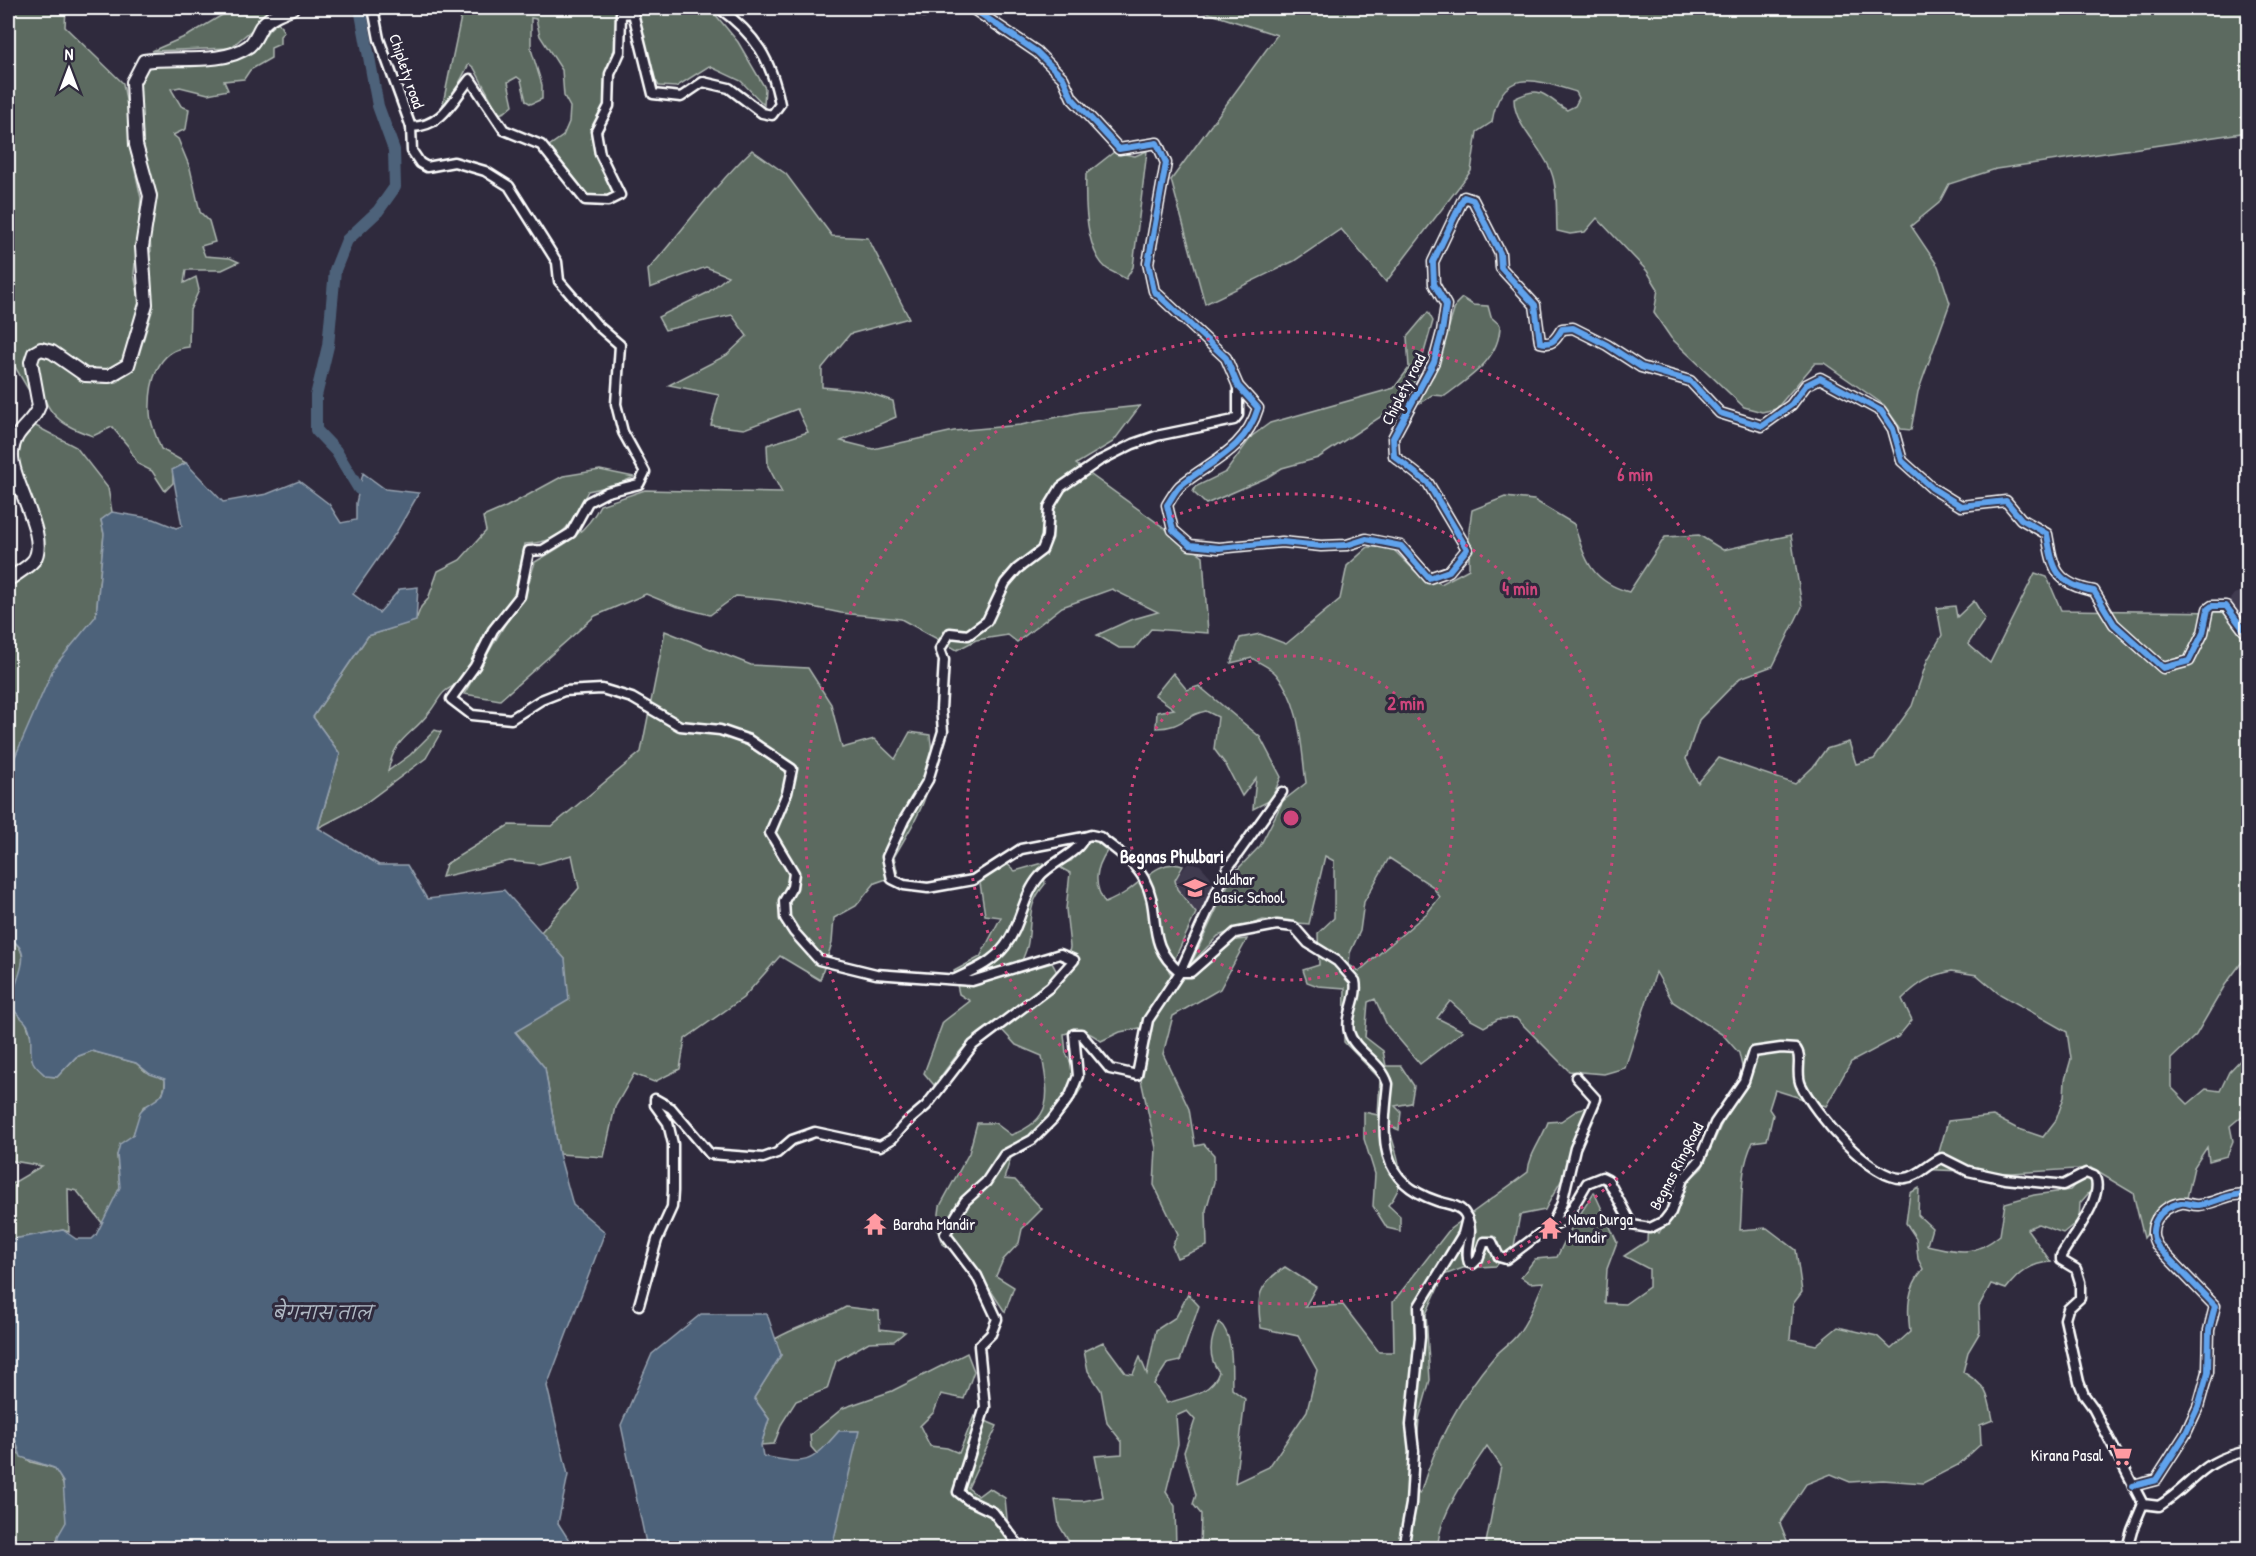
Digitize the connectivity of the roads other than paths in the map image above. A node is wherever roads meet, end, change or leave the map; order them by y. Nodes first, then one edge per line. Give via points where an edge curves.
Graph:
1 (292, 8) edge
2 (373, 8) edge
3 (719, 8) edge
4 (917, 8) edge
5 (932, 8) edge
6 (972, 8) edge
7 (411, 128) junction
8 (1238, 386) junction
9 (8, 580) edge
10 (2248, 633) edge
11 (1282, 792) dead end
12 (1084, 837) junction
13 (1180, 972) junction
14 (954, 980) junction
15 (1576, 1077) dead end
16 (2248, 1195) edge
17 (1467, 1217) junction
18 (1551, 1227) junction
19 (639, 1305) dead end
20 (2248, 1451) edge
21 (2133, 1486) junction
22 (2143, 1504) junction
23 (1024, 1545) dead end
24 (1403, 1548) edge
25 (2127, 1548) edge

1 - 9 main road via 266,22 249,46 238,52 186,61 160,58 144,61 136,70 132,82 136,145 150,196 142,247 145,315 128,365 109,376 85,375 52,352 34,353 31,362 39,406 15,436 12,454 37,553 33,562
2 - 7 street, Chiplety road via 379,39
3 - 7 street, Chiplety road via 740,23 767,58 780,104 772,116 729,88 703,82 681,97 653,94 633,13 621,14 620,52 610,74 609,106 596,131 600,154 620,195 608,201 585,200 541,145 504,130 470,79 453,105 437,120 422,128
4 - 5 street
6 - 8 street, Chiplety road via 1037,52 1064,78 1072,98 1119,148 1157,143 1166,163 1148,263 1154,291 1226,358
7 - 14 street via 412,151 420,163 428,167 454,162 484,171 509,186 557,262 559,281 620,345 616,404 623,432 645,472 639,484 607,492 588,502 571,533 543,550 529,551 520,596 493,630 475,666 451,699 472,715 510,719 564,691 602,689 632,698 680,726 720,730 750,740 792,769 787,793 770,832 794,873 784,901 785,918 794,932 819,960 876,974
8 - 10 street, Chiplety road via 1258,408 1254,421 1223,458 1178,487 1167,506 1173,530 1190,545 1219,548 1282,542 1321,546 1347,545 1366,539 1401,546 1428,578 1449,571 1467,549 1428,483 1394,456 1392,438 1434,362 1442,332 1446,305 1434,284 1433,262 1464,198 1473,200 1500,253 1501,268 1535,305 1540,342 1553,342 1562,329 1572,328 1641,367 1695,383 1720,413 1762,426 1791,405 1806,385 1820,378 1881,411 1893,429 1902,461 1932,488 1961,506 2006,501 2021,519 2047,534 2053,567 2073,588 2094,591 2114,624 2163,668 2188,661 2212,606 2226,606
8 - 12 street via 1238,415 1234,420 1132,444 1099,460 1061,487 1049,507 1042,550 1017,568 1005,583 987,621 968,634 950,633 940,649 944,660 940,709 943,730 938,753 887,857 892,879 928,888 973,880 1022,849
11 - 13 street via 1227,869
12 - 13 street via 1100,837 1143,877 1158,945
12 - 14 street via 1080,847 1049,866 1034,883 1006,945 989,963
13 - 17 street via 1191,972 1235,933 1276,925 1294,927 1308,944 1337,961 1356,985 1350,1035 1380,1068 1388,1084 1383,1136 1392,1168 1402,1184 1462,1210
13 - 23 street via 1148,1020 1137,1075 1110,1069 1082,1034 1074,1034 1078,1076 1070,1096 1032,1140 1004,1155 945,1234 977,1276 997,1319 991,1334 979,1346 985,1407 958,1492 993,1512 1021,1548
14 - 19 street via 972,981 1060,954 1074,960 1050,987 974,1045 926,1106 880,1146 815,1132 792,1140 777,1153 763,1158 710,1154 671,1108 655,1099 668,1123 673,1144 672,1207 657,1240
15 - 18 street via 1596,1100 1575,1148 1562,1203
16 - 21 street via 2238,1193 2197,1206 2182,1203 2167,1208 2152,1229 2152,1239 2158,1247 2215,1306 2209,1330 2208,1372 2193,1420 2156,1480
17 - 18 street, Begnas RingRoad via 1472,1230 1467,1256 1473,1264 1484,1242 1492,1242 1499,1257 1506,1259
17 - 24 street via 1463,1234 1419,1306 1420,1337 1411,1425 1411,1504
18 - 21 street, Begnas RingRoad via 1570,1213 1587,1182 1602,1178 1613,1187 1632,1225 1650,1228 1664,1221 1683,1179 1699,1161 1718,1118 1744,1081 1756,1050 1798,1051 1798,1078 1815,1106 1856,1153 1889,1176 1911,1177 1942,1158 1968,1171 2063,1185 2089,1173 2097,1180 2097,1191 2061,1256 2061,1260 2076,1269 2080,1282 2079,1298 2068,1309 2065,1319 2084,1395
20 - 22 street via 2212,1462 2159,1506
21 - 22 street, Begnas RingRoad
22 - 25 street

